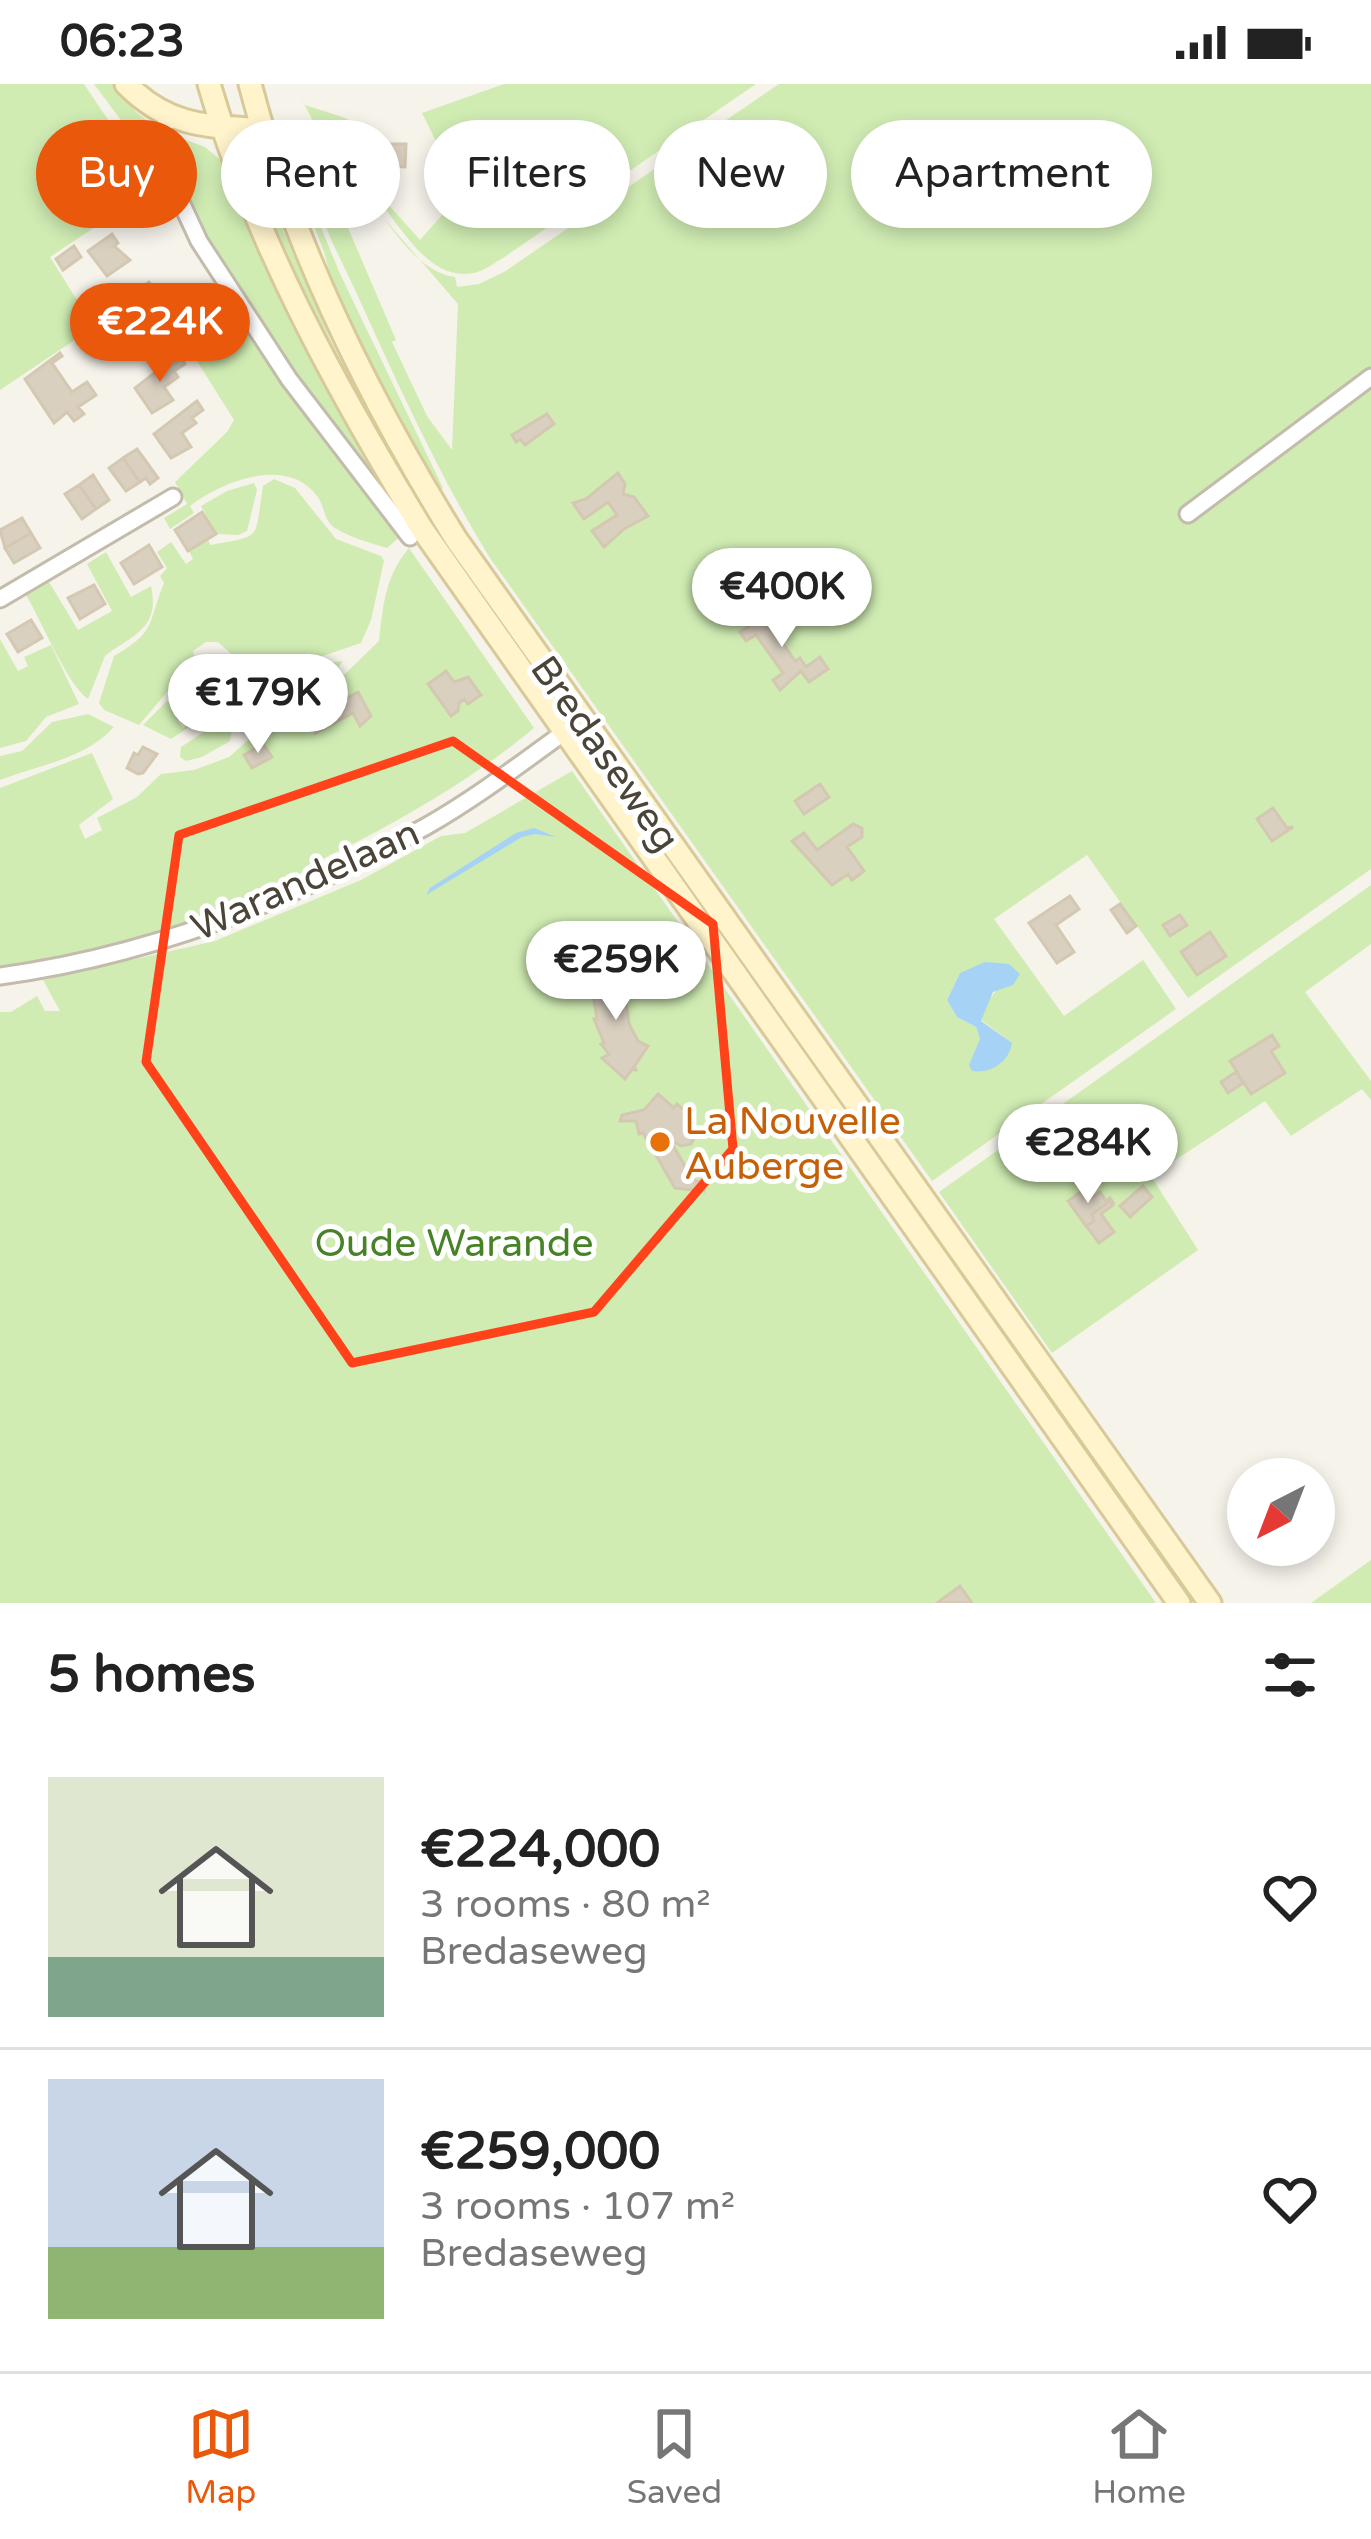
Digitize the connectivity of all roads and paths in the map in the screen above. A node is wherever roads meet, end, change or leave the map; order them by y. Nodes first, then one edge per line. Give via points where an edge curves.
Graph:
1 (126, 84) edge
2 (208, 84) edge
3 (250, 84) edge
4 (167, 115) junction
5 (260, 120) edge
6 (221, 121) edge
7 (221, 127) edge
8 (264, 228) edge
9 (299, 228) edge
10 (1371, 377) edge
11 (172, 496) dead end
12 (1188, 514) dead end
13 (410, 537) dead end
14 (2, 593) edge
15 (573, 726) junction
16 (0, 976) edge
17 (863, 1114) junction
18 (841, 1126) junction
19 (949, 1235) junction
20 (928, 1250) junction
21 (1179, 1603) edge
22 (1210, 1603) edge

1 - 4 main road
2 - 6 main road, Bredaseweg
3 - 5 main road, Bredaseweg
4 - 7 main road
4 - 13 street via 160,158 199,241 289,380
8 - 15 main road, Bredaseweg via 360,426 452,574
9 - 15 main road, Bredaseweg via 389,423
10 - 12 street
11 - 14 street
15 - 16 street, Warandelaan via 427,826 313,882 209,926
15 - 17 main road, Bredaseweg
15 - 18 main road, Bredaseweg
17 - 18 main road via 842,1106
17 - 19 main road, Bredaseweg
18 - 20 main road, Bredaseweg
19 - 20 main road
19 - 22 main road, Bredaseweg
20 - 21 main road, Bredaseweg

